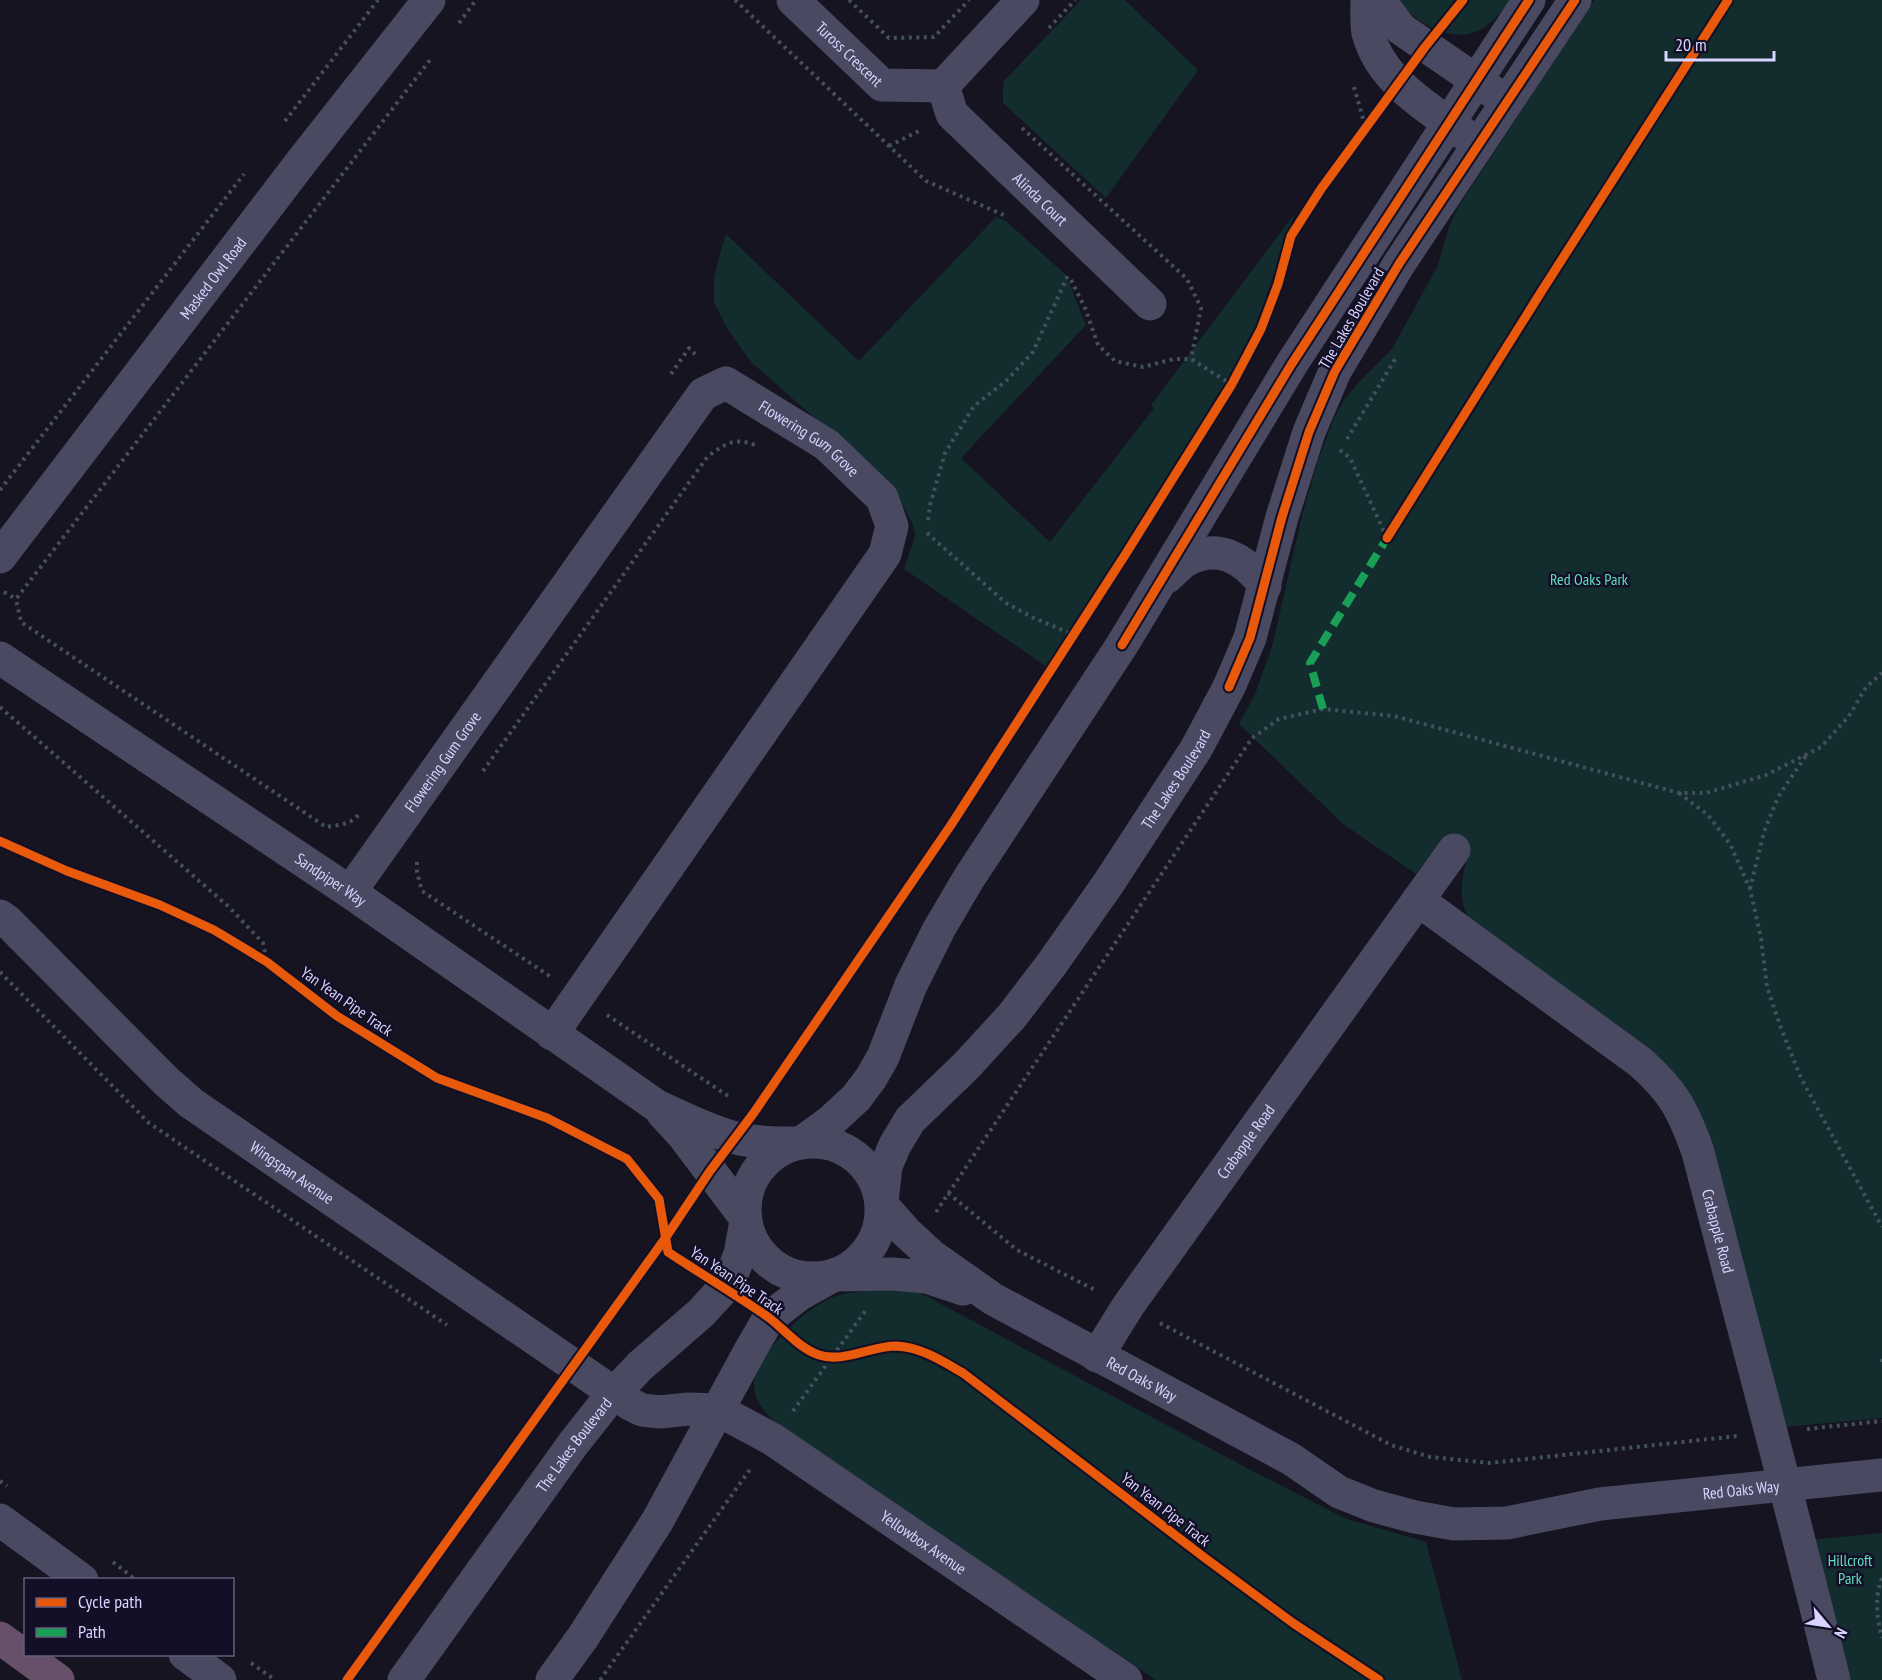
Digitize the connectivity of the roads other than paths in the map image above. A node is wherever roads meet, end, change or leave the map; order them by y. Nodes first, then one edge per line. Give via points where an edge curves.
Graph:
1 (429, 0) edge
2 (793, 0) edge
3 (1023, 0) edge
4 (1367, 0) edge
5 (1379, 0) edge
6 (1528, 0) edge
7 (1575, 0) edge
8 (1476, 81) junction
9 (943, 86) junction
10 (1506, 101) junction
11 (1449, 123) junction
12 (1478, 144) junction
13 (1150, 304) dead end
14 (0, 557) edge
15 (1157, 586) junction
16 (1265, 586) junction
17 (0, 658) edge
18 (1454, 850) dead end
19 (350, 892) junction
20 (1418, 900) junction
21 (0, 916) edge
22 (552, 1034) junction
23 (657, 1106) junction
24 (799, 1142) junction
25 (882, 1204) junction
26 (746, 1219) junction
27 (835, 1275) junction
28 (993, 1299) junction
29 (1098, 1356) junction
30 (615, 1393) junction
31 (718, 1410) junction
32 (1882, 1475) edge
33 (1785, 1485) junction
34 (0, 1520) edge
35 (79, 1578) edge
36 (0, 1638) edge
37 (24, 1655) edge
38 (25, 1656) edge
39 (188, 1656) edge
40 (58, 1680) edge
41 (220, 1680) edge
42 (404, 1680) edge
43 (552, 1680) edge
44 (1126, 1680) edge
45 (1834, 1680) edge

1 - 14 street, Masked Owl Road
2 - 9 street, Tuross Crescent via 882,85
3 - 9 street
4 - 11 street via 1368,32 1376,55 1409,94
5 - 8 street via 1401,28
6 - 8 street, The Lakes Boulevard
7 - 10 street, The Lakes Boulevard
8 - 10 street
8 - 11 street, The Lakes Boulevard
9 - 13 street, Alinda Court via 952,114
10 - 12 street, The Lakes Boulevard
11 - 12 street
11 - 15 street, The Lakes Boulevard via 1267,405
12 - 16 street, The Lakes Boulevard via 1335,371 1305,443
15 - 16 street via 1184,562 1202,554 1220,553 1252,569
15 - 24 street, The Lakes Boulevard via 945,918 871,1078 831,1121
16 - 25 street, The Lakes Boulevard via 1246,648 1196,749 1108,884 1012,1016 910,1120 886,1166
17 - 19 street, Sandpiper Way
18 - 20 street, Crabapple Road
19 - 22 street, Sandpiper Way
19 - 22 street, Flowering Gum Grove via 703,394 726,383 827,445 882,498 891,526 885,554
20 - 29 street, Crabapple Road via 1128,1306
20 - 33 street, Crabapple Road via 1640,1062 1681,1108 1698,1152
21 - 30 street, Wingspan Avenue via 191,1103
22 - 23 street, Sandpiper Way
23 - 24 street, Sandpiper Way via 735,1138
23 - 26 street, Sandpiper Way
24 - 25 street via 824,1142 855,1155 876,1181
24 - 26 street via 779,1150 752,1179 746,1197
25 - 27 street via 880,1227 871,1248 855,1264
25 - 28 street, Red Oaks Way via 932,1256
26 - 27 street via 753,1243 768,1261 788,1274 811,1278
26 - 30 street, The Lakes Boulevard via 740,1254 724,1288
27 - 28 street, Red Oaks Way via 927,1277
27 - 31 street via 800,1294 770,1318
28 - 29 street, Red Oaks Way
29 - 33 street, Red Oaks Way via 1291,1459 1410,1495 1450,1502 1537,1499 1600,1504
30 - 31 street, Wingspan Avenue via 642,1410
30 - 42 street, The Lakes Boulevard via 573,1444
31 - 43 street via 658,1521
31 - 44 street, Yellowbox Avenue via 772,1439
32 - 33 street, Red Oaks Way
33 - 45 street, Crabapple Road
34 - 35 street
36 - 37 highway
38 - 40 highway
39 - 41 street

